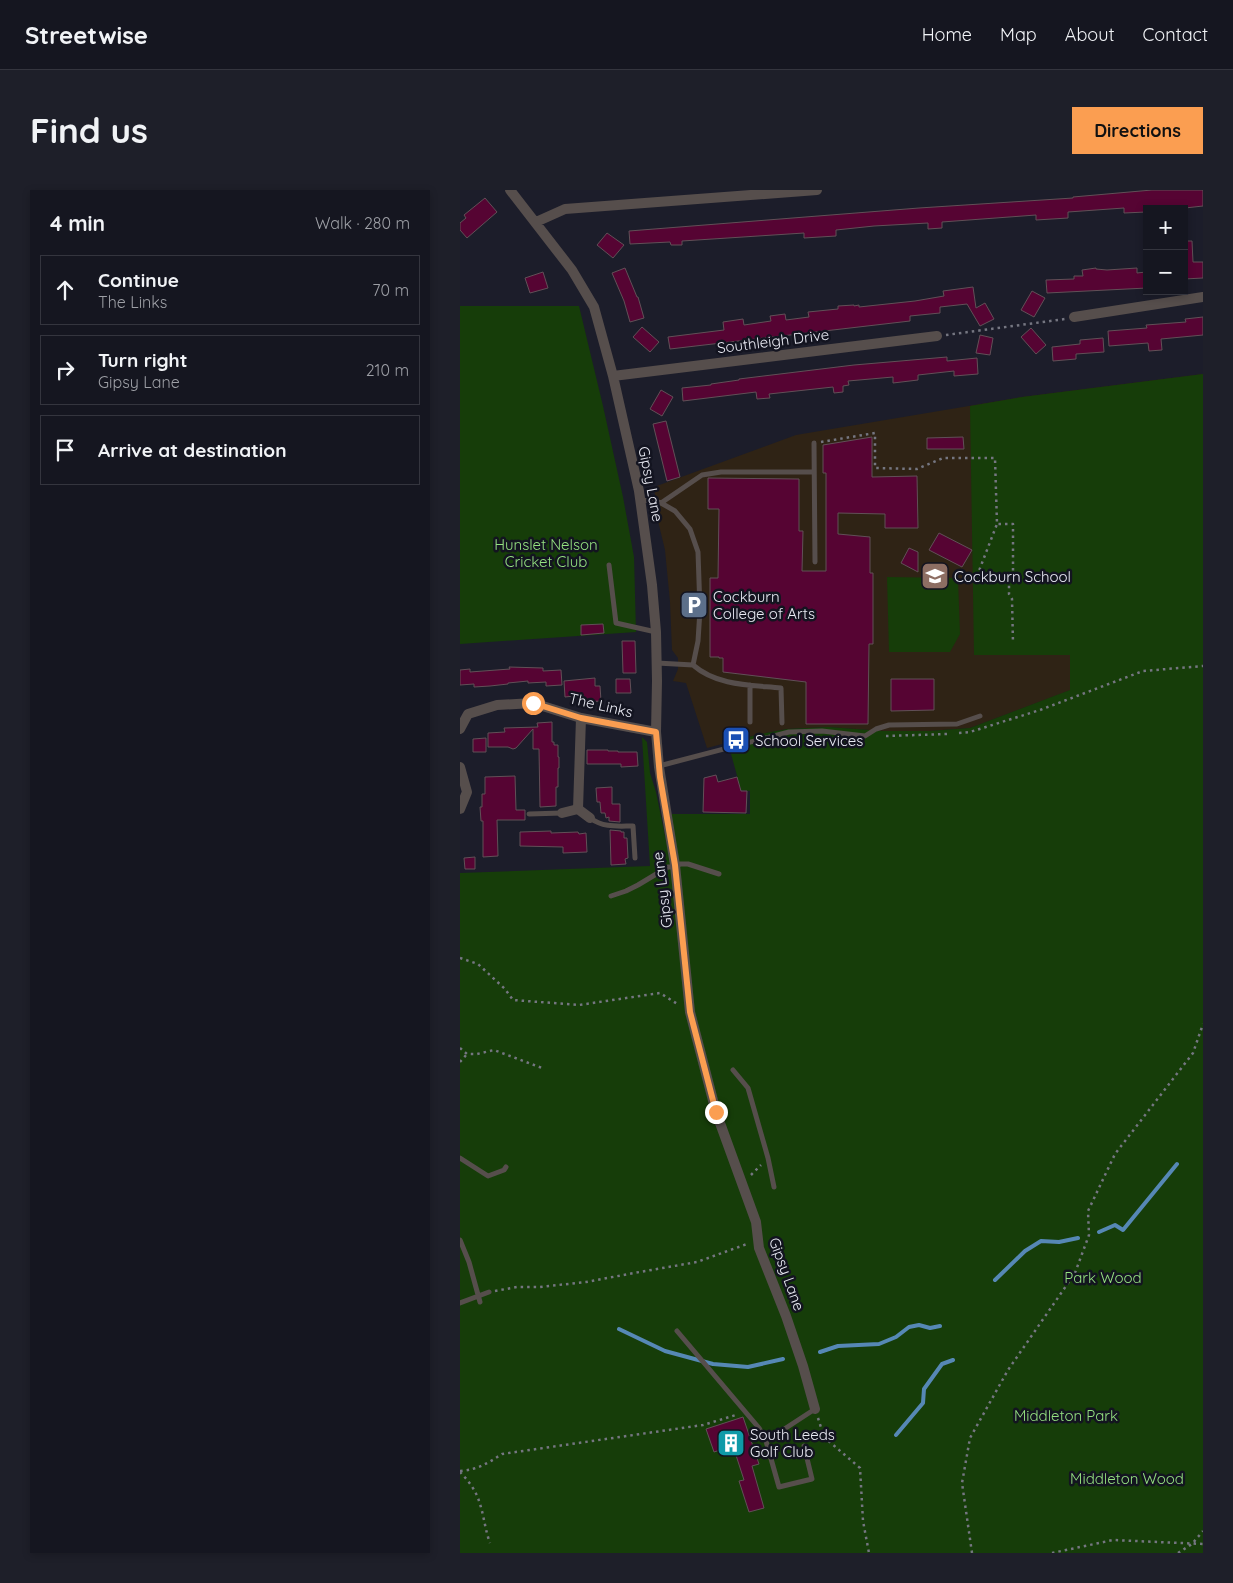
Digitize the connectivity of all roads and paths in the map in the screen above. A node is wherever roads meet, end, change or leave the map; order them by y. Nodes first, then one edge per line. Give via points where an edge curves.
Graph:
1 (510, 190) edge
2 (817, 190) edge
3 (754, 192) edge
4 (536, 222) junction
5 (1203, 297) edge
6 (1074, 317) joint
7 (937, 336) joint
8 (613, 376) junction
9 (814, 443) joint
10 (814, 472) junction
11 (641, 501) junction
12 (660, 503) junction
13 (997, 524) junction
14 (815, 562) dead end
15 (610, 565) dead end
16 (977, 576) dead end
17 (656, 632) junction
18 (1013, 643) dead end
19 (657, 663) junction
20 (693, 665) junction
21 (1203, 666) edge
22 (750, 684) junction
23 (464, 712) edge
24 (980, 716) dead end
25 (581, 718) junction
26 (750, 722) dead end
27 (782, 723) dead end
28 (460, 729) edge
29 (656, 732) junction
30 (865, 736) junction
31 (460, 767) edge
32 (659, 767) junction
33 (460, 809) edge
34 (578, 809) junction
35 (562, 813) joint
36 (529, 814) dead end
37 (590, 818) joint
38 (635, 858) dead end
39 (675, 866) junction
40 (719, 874) dead end
41 (611, 896) dead end
42 (460, 958) edge
43 (690, 1012) junction
44 (1203, 1024) edge
45 (460, 1048) edge
46 (467, 1054) junction
47 (460, 1062) edge
48 (542, 1068) dead end
49 (733, 1070) dead end
50 (460, 1158) edge
51 (768, 1158) junction
52 (506, 1167) dead end
53 (742, 1183) junction
54 (774, 1187) dead end
55 (758, 1239) junction
56 (460, 1240) edge
57 (489, 1292) joint
58 (479, 1299) junction
59 (460, 1303) edge
60 (677, 1331) dead end
61 (815, 1409) junction
62 (745, 1412) junction
63 (766, 1442) junction
64 (804, 1446) dead end
65 (460, 1471) edge
66 (1203, 1531) edge
67 (490, 1544) dead end
68 (1192, 1544) junction
69 (1203, 1544) edge
70 (869, 1553) edge
71 (972, 1553) edge
72 (1052, 1553) edge
73 (1178, 1553) edge

1 - 4 street, Gipsy Lane
2 - 3 street
3 - 4 street via 565,209
4 - 8 street, Gipsy Lane via 572,270 594,307
5 - 6 street
6 - 7 path
7 - 8 street, Southleigh Drive
8 - 11 street, Gipsy Lane
9 - 10 lane
9 - 13 path via 875,434 875,468 918,469 943,458 995,458
10 - 12 lane via 702,475
10 - 14 lane
11 - 12 lane
11 - 17 street, Gipsy Lane
12 - 20 lane via 675,511 690,529 698,552 700,610
13 - 16 path
13 - 18 path via 1013,524 1013,574 1009,578 1009,594 1012,599
15 - 17 lane via 616,623
17 - 19 street, Gipsy Lane
19 - 20 lane
19 - 29 street, Gipsy Lane
20 - 22 lane via 713,678
21 - 30 path via 1143,671 1040,710 970,732
22 - 26 lane
22 - 27 lane via 781,688
23 - 25 street, The Links via 497,705 533,703
23 - 28 street, The Links
24 - 30 lane via 957,724 889,725
25 - 29 street, The Links
25 - 34 street
29 - 32 street, Gipsy Lane
30 - 32 lane via 822,731 788,732
31 - 33 street via 467,792
32 - 39 street, Gipsy Lane
34 - 35 street
34 - 37 street
35 - 36 lane
37 - 38 lane via 605,826 633,826
39 - 40 lane via 688,864
39 - 41 lane
39 - 43 street, Gipsy Lane
42 - 43 path via 478,964 505,988 513,1000 579,1005 660,993
43 - 53 street, Gipsy Lane via 716,1112
44 - 71 path via 1193,1053 1114,1154 1088,1211 1089,1235 1075,1273 1008,1370 970,1438 962,1484
45 - 46 path
46 - 47 path
46 - 48 path via 494,1050
49 - 51 lane via 748,1088
50 - 52 lane via 488,1176
51 - 53 path
51 - 54 lane
53 - 55 street, Gipsy Lane via 756,1222
55 - 57 path via 697,1262 586,1282
55 - 61 street, Gipsy Lane
56 - 58 lane
57 - 58 lane
58 - 59 lane
60 - 62 lane
61 - 63 lane
61 - 70 path via 824,1437 860,1468 863,1521
62 - 63 lane
62 - 65 path via 703,1425 502,1454 484,1466
63 - 64 lane via 779,1487 812,1478
65 - 67 path via 479,1501
66 - 68 path
68 - 69 path
68 - 72 path via 1112,1540
68 - 73 path

